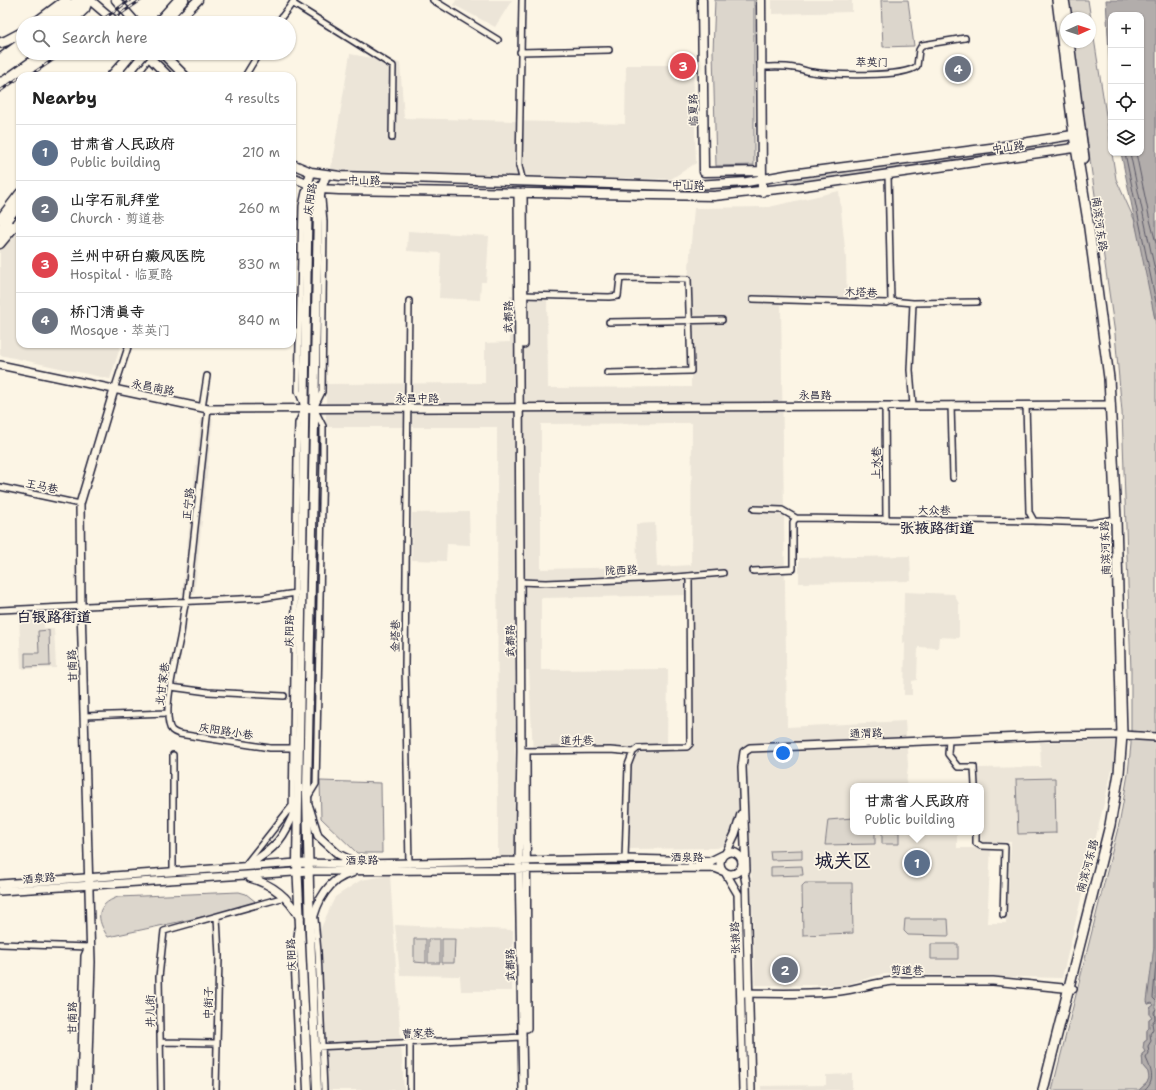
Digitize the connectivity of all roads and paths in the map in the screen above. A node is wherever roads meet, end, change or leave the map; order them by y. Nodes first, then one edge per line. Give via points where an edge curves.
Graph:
1 (66, 0) edge
2 (80, 0) edge
3 (86, 0) edge
4 (89, 0) edge
5 (116, 0) edge
6 (178, 0) edge
7 (184, 0) edge
8 (190, 0) edge
9 (198, 0) edge
10 (433, 0) edge
11 (522, 0) edge
12 (702, 0) edge
13 (761, 0) edge
14 (1057, 0) edge
15 (1064, 0) edge
16 (294, 1) edge
17 (1065, 12) edge
18 (44, 16) edge
19 (56, 16) edge
20 (66, 16) edge
21 (77, 16) edge
22 (108, 16) edge
23 (130, 16) edge
24 (163, 16) edge
25 (170, 16) edge
26 (176, 16) edge
27 (182, 16) edge
28 (282, 16) edge
29 (16, 36) edge
30 (965, 38) dead end
31 (498, 40) dead end
32 (0, 42) edge
33 (16, 47) edge
34 (1070, 48) edge
35 (609, 50) dead end
36 (520, 52) junction
37 (16, 53) edge
38 (0, 59) edge
39 (18, 60) edge
40 (126, 60) edge
41 (133, 60) edge
42 (141, 60) edge
43 (143, 60) edge
44 (153, 60) edge
45 (169, 60) edge
46 (255, 60) edge
47 (0, 65) edge
48 (761, 67) junction
49 (0, 72) edge
50 (115, 72) edge
51 (122, 72) edge
52 (130, 72) edge
53 (136, 72) edge
54 (164, 72) edge
55 (180, 72) edge
56 (247, 72) edge
57 (1077, 134) junction
58 (392, 138) dead end
59 (1079, 148) junction
60 (296, 166) edge
61 (762, 171) junction
62 (311, 172) junction
63 (704, 172) junction
64 (736, 172) junction
65 (326, 175) junction
66 (888, 175) junction
67 (296, 179) edge
68 (762, 180) junction
69 (747, 182) junction
70 (523, 183) junction
71 (308, 184) junction
72 (695, 184) junction
73 (321, 189) junction
74 (521, 192) junction
75 (762, 192) junction
76 (16, 199) edge
77 (16, 208) edge
78 (16, 217) edge
79 (0, 219) edge
80 (16, 225) edge
81 (0, 229) edge
82 (0, 237) edge
83 (0, 244) edge
84 (521, 295) junction
85 (753, 299) dead end
86 (890, 301) junction
87 (409, 302) dead end
88 (977, 302) dead end
89 (913, 303) junction
90 (722, 320) dead end
91 (691, 321) junction
92 (609, 322) dead end
93 (299, 331) joint
94 (128, 348) edge
95 (0, 365) edge
96 (608, 372) dead end
97 (207, 376) dead end
98 (114, 390) junction
99 (913, 405) junction
100 (951, 405) junction
101 (1026, 405) junction
102 (1111, 405) junction
103 (885, 406) junction
104 (205, 408) junction
105 (305, 408) junction
106 (314, 408) junction
107 (522, 408) junction
108 (410, 409) junction
109 (953, 478) dead end
110 (0, 486) edge
111 (80, 504) junction
112 (754, 509) dead end
113 (796, 518) junction
114 (1116, 519) junction
115 (886, 520) junction
116 (1034, 521) junction
117 (754, 571) dead end
118 (723, 573) dead end
119 (689, 576) junction
120 (523, 582) junction
121 (297, 593) junction
122 (188, 600) junction
123 (81, 607) junction
124 (0, 610) edge
125 (171, 688) junction
126 (284, 696) dead end
127 (168, 713) junction
128 (84, 716) junction
129 (1128, 735) junction
130 (1156, 737) edge
131 (949, 740) junction
132 (295, 748) junction
133 (524, 751) junction
134 (633, 752) junction
135 (173, 755) dead end
136 (975, 783) edge
137 (307, 800) junction
138 (743, 805) junction
139 (294, 806) junction
140 (976, 835) edge
141 (745, 842) junction
142 (725, 854) junction
143 (625, 859) junction
144 (522, 862) junction
145 (742, 862) junction
146 (297, 864) junction
147 (409, 864) junction
148 (245, 867) junction
149 (309, 867) junction
150 (362, 867) junction
151 (522, 870) junction
152 (173, 871) junction
153 (725, 872) junction
154 (297, 874) junction
155 (244, 876) junction
156 (88, 878) junction
157 (746, 883) junction
158 (0, 884) edge
159 (88, 886) junction
160 (0, 891) edge
161 (285, 897) junction
162 (314, 912) junction
163 (1003, 915) dead end
164 (217, 917) junction
165 (300, 919) junction
166 (310, 934) junction
167 (0, 944) edge
168 (89, 947) junction
169 (1071, 988) junction
170 (744, 993) junction
171 (523, 1037) junction
172 (161, 1042) junction
173 (217, 1042) junction
174 (410, 1043) junction
175 (318, 1047) junction
176 (82, 1090) edge
177 (87, 1090) edge
178 (161, 1090) edge
179 (216, 1090) edge
180 (300, 1090) edge
181 (308, 1090) edge
182 (317, 1090) edge
183 (324, 1090) edge
184 (410, 1090) edge
185 (523, 1090) edge
186 (528, 1090) edge
187 (743, 1090) edge
188 (751, 1090) edge
189 (1043, 1090) edge
190 (1048, 1090) edge

1 - 18 highway
2 - 19 highway
3 - 20 main road
4 - 21 main road
4 - 22 main road
5 - 23 main road
6 - 24 main road
7 - 25 main road
8 - 26 main road
9 - 27 main road
10 - 31 street
11 - 36 street
12 - 63 main road, 临夏路
13 - 48 main road
14 - 57 highway, 南滨河东路
15 - 17 highway
16 - 28 street
16 - 58 street via 394,66
29 - 32 highway via 6,42
30 - 48 street, 萃英门 via 922,45 917,66 913,70 903,72 811,72 795,68
33 - 38 highway
34 - 57 highway, 南滨河东路
35 - 36 street
36 - 70 street via 519,166
37 - 47 main road
39 - 49 main road
40 - 50 main road
41 - 51 main road
42 - 52 main road, bridge
43 - 53 main road
44 - 54 main road
45 - 55 main road
46 - 56 street
48 - 61 main road
57 - 59 highway, 南滨河东路
57 - 68 main road, 中山路
59 - 66 main road, 中山路
59 - 102 highway, 南滨河东路 via 1105,337
59 - 129 highway, 南滨河东路 via 1109,335 1115,392
60 - 62 main road, 中山路
61 - 64 main road
61 - 68 main road
62 - 65 main road, 中山路
62 - 71 main road, 庆阳路
63 - 64 main road
63 - 72 main road
64 - 69 main road
65 - 70 main road, 中山路
65 - 73 main road, 庆阳路
66 - 75 main road, 中山路
66 - 86 street, 木塔巷
67 - 71 main road, 中山路
68 - 69 main road, 中山路
68 - 75 main road
69 - 72 main road, 中山路
69 - 75 main road
70 - 72 main road, 中山路 via 637,186
71 - 73 main road, 中山路
71 - 93 street via 302,206
71 - 105 main road, 庆阳路
73 - 74 main road, 中山路
73 - 106 main road, 庆阳路 via 318,210
74 - 75 main road, 中山路 via 697,196
74 - 84 main road, 武都路
76 - 79 main road
77 - 81 main road
78 - 82 main road
80 - 83 main road
84 - 91 street via 609,297 618,296 620,278 688,279
84 - 107 main road, 武都路
85 - 86 street, 木塔巷 via 887,303
86 - 89 street
87 - 108 street, 金塔巷
88 - 89 street
89 - 99 street via 910,370
90 - 91 street
91 - 92 street
91 - 96 street via 691,371
93 - 105 street via 298,391
94 - 98 street
95 - 98 main road, 永昌南路
97 - 104 street, 正宁路
98 - 104 main road, 永昌南路
98 - 111 main road, 甘南路
99 - 100 main road, 永昌路
99 - 103 main road, 永昌路
100 - 101 main road, 永昌路
100 - 109 street
101 - 102 main road, 永昌路
101 - 116 street via 1029,512
102 - 114 highway, 南滨河东路
103 - 107 main road, 永昌路
103 - 115 street, 上水巷
104 - 105 main road, 永昌南路
104 - 122 street, 正宁路
105 - 106 main road
105 - 121 main road, 庆阳路
106 - 108 main road, 永昌中路
106 - 137 main road, 庆阳路
107 - 108 main road, 永昌中路
107 - 120 main road, 武都路
108 - 147 street, 金塔巷 via 405,666
110 - 111 street, 王马巷
111 - 123 main road, 甘南路
112 - 113 street, 大众巷 via 782,510
113 - 115 street, 大众巷
113 - 117 street via 793,522 793,569
114 - 116 street, 大众巷 via 1091,522
114 - 129 highway, 南滨河东路
115 - 116 street, 大众巷
118 - 119 street, 陇西路
119 - 120 street, 陇西路
119 - 134 street, 道升巷 via 690,744 638,748
120 - 133 main road, 武都路
121 - 122 street via 262,598
121 - 132 main road, 庆阳路
122 - 123 street
122 - 125 street, 北甘家巷 via 183,609
123 - 124 street
123 - 128 main road, 甘南路
125 - 126 street
125 - 127 street, 北甘家巷
127 - 128 street, 北甘家巷
127 - 132 street, 庆阳路小巷 via 172,731 179,734 270,748
128 - 156 main road, 甘南路
129 - 130 main road, 通渭路
129 - 131 main road, 通渭路
129 - 169 highway, 南滨河东路 via 1110,825
131 - 136 street via 948,754 958,767 974,767
131 - 138 main road, 通渭路 via 750,748 744,752
132 - 139 main road, 庆阳路
133 - 134 street, 道升巷
133 - 144 main road, 武都路
134 - 143 street via 628,765
135 - 152 street
137 - 149 main road, 庆阳路
137 - 150 main road via 318,836 338,854
138 - 141 main road, 通渭路
138 - 142 main road via 739,822
139 - 146 main road, 庆阳路
139 - 148 street
139 - 148 main road via 292,818 278,844
140 - 163 street via 976,843 981,846 1005,846
141 - 145 main road
141 - 157 main road, 通渭路
142 - 143 main road, 酒泉路 via 710,861
142 - 145 main road via 737,854
142 - 153 main road via 720,864
143 - 144 main road, 酒泉路
144 - 147 main road, 酒泉路
144 - 151 main road, 武都路
145 - 153 main road via 738,871 732,874
145 - 157 main road
146 - 148 main road, 酒泉路
146 - 149 main road, 酒泉路
146 - 154 main road, 庆阳路
147 - 150 main road, 酒泉路
148 - 152 main road, 酒泉路
149 - 150 main road, 酒泉路
149 - 154 main road, 酒泉路
149 - 166 main road, 庆阳路
150 - 151 main road, 酒泉路
150 - 162 main road via 335,881 322,896
151 - 153 main road, 酒泉路 via 715,868
151 - 171 main road, 武都路
151 - 186 main road, 武都路
152 - 156 main road, 酒泉路
153 - 170 main road via 738,894
154 - 155 main road, 酒泉路
154 - 165 main road, 庆阳路
155 - 159 main road, 酒泉路
155 - 161 main road via 266,884
156 - 158 main road, 酒泉路
156 - 159 main road, 甘南路
157 - 170 main road, 张掖路
159 - 160 main road, 酒泉路
159 - 168 main road, 甘南路
161 - 164 street
161 - 165 main road
162 - 166 main road
162 - 175 street via 318,952
164 - 172 street, 井儿街 via 164,931 159,977
164 - 173 street, 中街子
165 - 180 street via 294,954
165 - 181 main road, 庆阳路
166 - 175 main road, 庆阳路
167 - 168 street
168 - 176 main road, 甘南路 via 85,956
168 - 177 main road, 甘南路 via 91,962
169 - 170 main road, 剪道巷 via 992,981 891,981 817,994
169 - 189 highway, 南滨河东路
169 - 190 highway, 南滨河东路
170 - 187 main road
170 - 188 main road
171 - 174 street, 曹家巷
171 - 185 main road, 武都路
172 - 173 street
172 - 178 street, 井儿街
173 - 179 street, 中街子
174 - 175 street, 曹家巷
174 - 184 street
175 - 182 main road, 庆阳路
175 - 183 street

